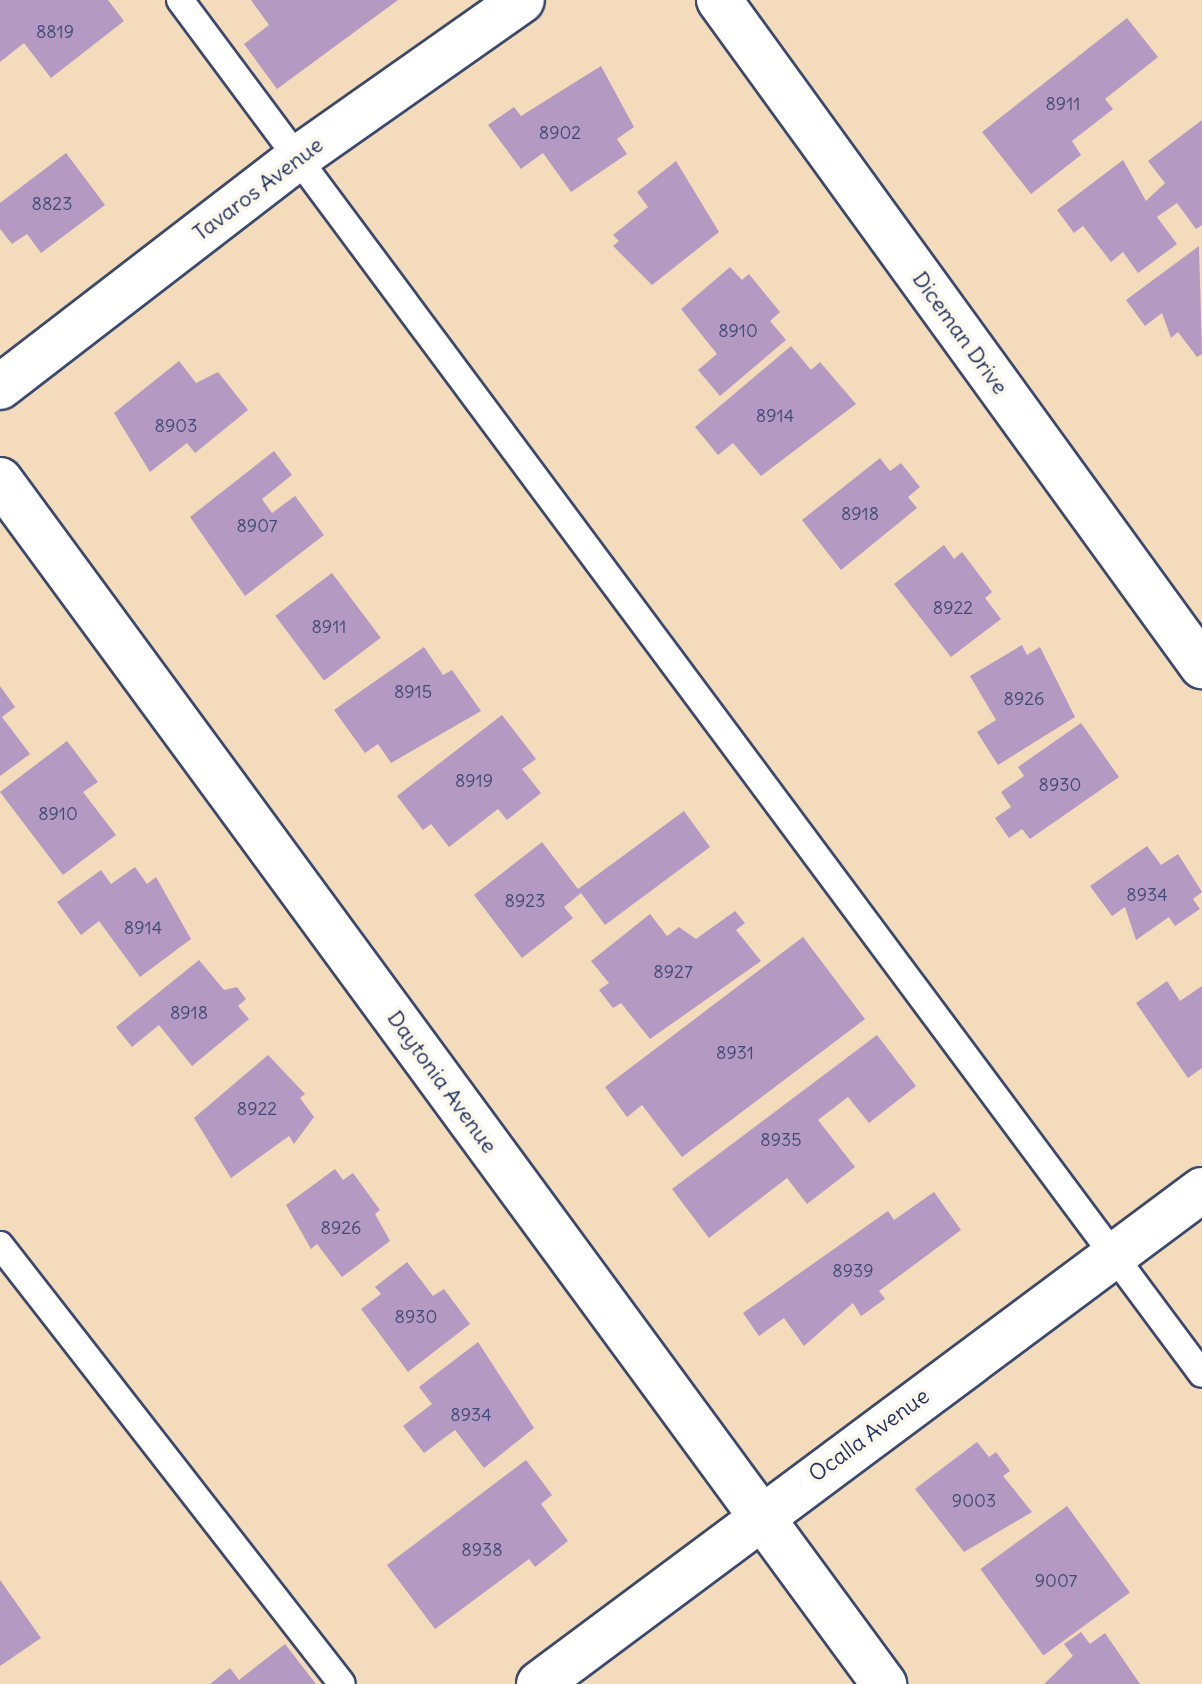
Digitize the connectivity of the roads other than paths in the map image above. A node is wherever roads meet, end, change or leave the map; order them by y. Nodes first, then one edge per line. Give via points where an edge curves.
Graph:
1 (180, 0) edge
2 (522, 0) edge
3 (719, 0) edge
4 (296, 159) junction
5 (0, 387) edge
6 (0, 480) edge
7 (1202, 666) edge
8 (1202, 1190) edge
9 (0, 1245) edge
10 (1112, 1256) junction
11 (1202, 1374) edge
12 (759, 1515) junction
13 (342, 1684) edge
14 (539, 1684) edge
15 (884, 1684) edge

1 - 4 lane
2 - 4 street, Tavaros Avenue
3 - 7 street, Diceman Drive
4 - 5 street, Tavaros Avenue
4 - 10 lane
6 - 12 street, Daytonia Avenue
8 - 10 street, Ocalla Avenue
9 - 13 lane
10 - 11 lane
10 - 12 street, Ocalla Avenue
12 - 14 street, Ocalla Avenue
12 - 15 street, Daytonia Avenue

